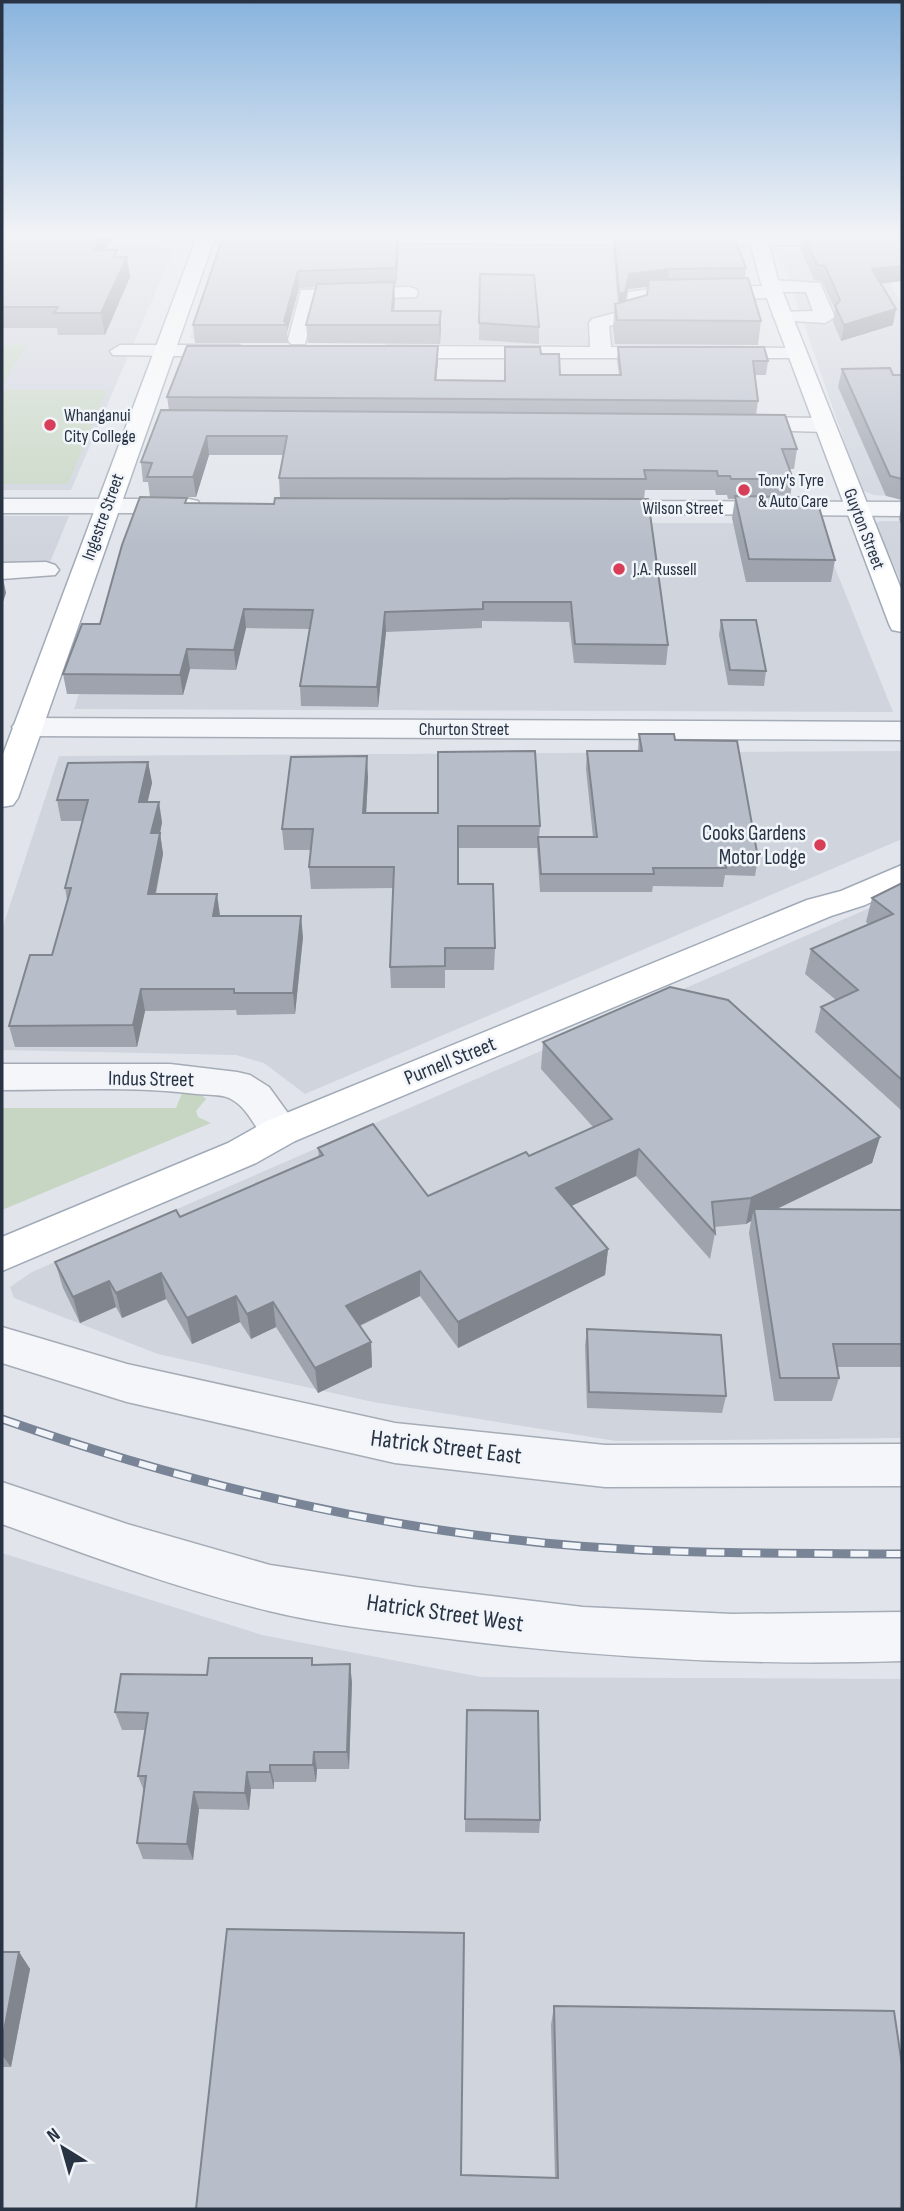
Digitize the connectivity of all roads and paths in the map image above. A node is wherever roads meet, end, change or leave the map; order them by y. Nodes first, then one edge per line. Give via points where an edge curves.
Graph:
1 (167, 340) edge
2 (299, 340) edge
3 (792, 340) edge
4 (605, 342) joint
5 (298, 348) edge
6 (120, 351) dead end
7 (163, 351) junction
8 (262, 351) edge
9 (364, 352) edge
10 (797, 354) junction
11 (138, 421) junction
12 (165, 421) edge
13 (715, 424) edge
14 (824, 425) junction
15 (2, 506) edge
16 (107, 506) junction
17 (215, 506) edge
18 (573, 508) edge
19 (856, 509) junction
20 (902, 509) edge
21 (7, 568) edge
22 (46, 570) dead end
23 (902, 624) edge
24 (27, 727) junction
25 (902, 731) edge
26 (2, 798) edge
27 (902, 875) edge
28 (2, 1077) edge
29 (281, 1131) junction
30 (2, 1255) edge
31 (2, 1345) edge
32 (902, 1465) edge
33 (2, 1503) edge
34 (902, 1637) edge

1 - 7 main road, Ingestre Street
2 - 5 street
3 - 10 main road, Guyton Street
4 - 9 street
4 - 10 street
6 - 7 street
7 - 8 street
7 - 11 main road, Ingestre Street
10 - 14 main road, Guyton Street
11 - 12 street
11 - 16 main road, Ingestre Street
13 - 14 street
14 - 19 main road, Guyton Street
15 - 16 street
16 - 17 street
16 - 24 main road, Ingestre Street
18 - 19 street, Wilson Street
19 - 20 street, Wilson Street
19 - 23 main road, Guyton Street
21 - 22 street
24 - 25 street, Churton Street
24 - 26 main road, Ingestre Street
27 - 29 main road, Purnell Street
28 - 29 street, Indus Street via 170,1077 237,1085 254,1097
29 - 30 main road, Purnell Street via 242,1153
31 - 32 street, Hatrick Street East via 127,1382 395,1443 605,1466
33 - 34 street, Hatrick Street West via 127,1547 270,1588 416,1611 583,1631 732,1639

